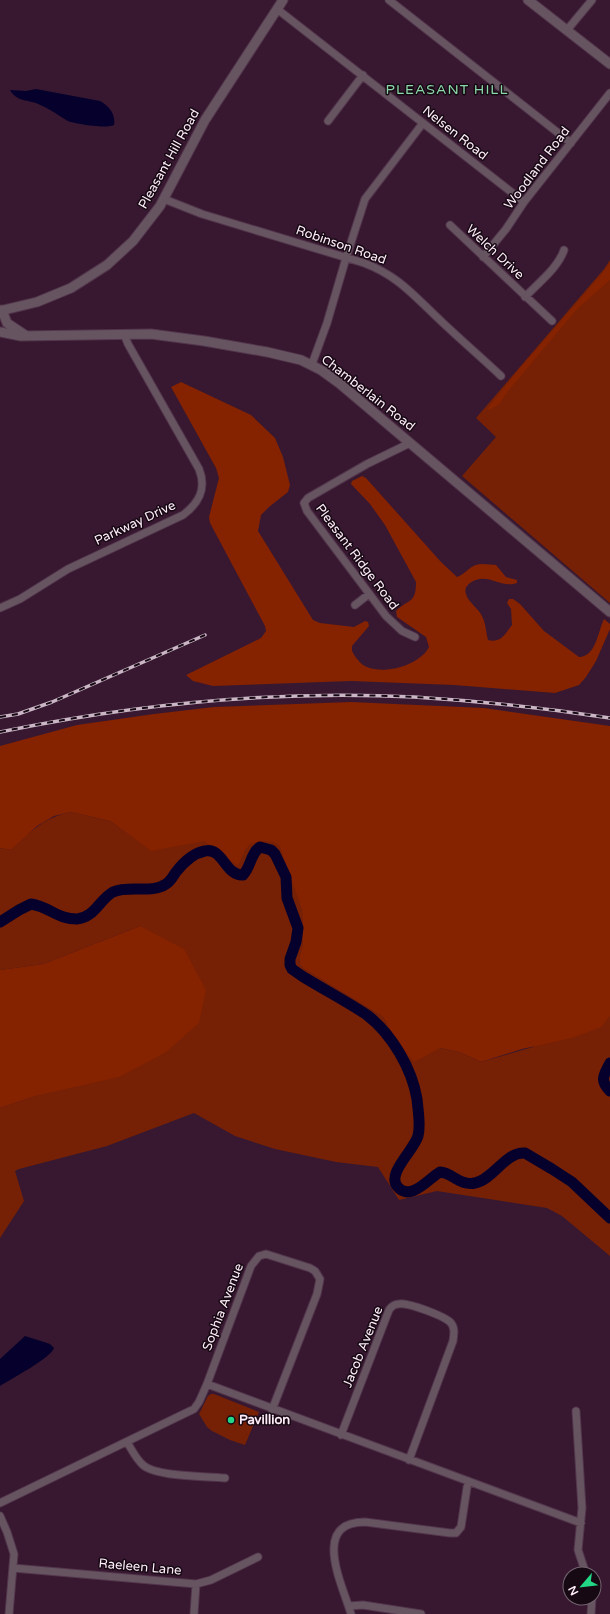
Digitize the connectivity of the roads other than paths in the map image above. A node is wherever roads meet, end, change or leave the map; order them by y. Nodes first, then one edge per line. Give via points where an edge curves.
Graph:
1 (283, 0) edge
2 (389, 0) edge
3 (528, 0) edge
4 (592, 0) edge
5 (277, 9) junction
6 (567, 30) junction
7 (610, 64) edge
8 (363, 75) junction
9 (610, 93) edge
10 (328, 121) dead end
11 (423, 123) junction
12 (571, 143) junction
13 (164, 199) junction
14 (524, 202) junction
15 (450, 225) dead end
16 (564, 250) dead end
17 (482, 257) junction
18 (346, 258) junction
19 (525, 296) junction
20 (1, 310) edge
21 (552, 321) dead end
22 (0, 332) edge
23 (124, 334) junction
24 (26, 336) junction
25 (312, 364) junction
26 (501, 376) dead end
27 (410, 442) junction
28 (369, 594) junction
29 (355, 605) dead end
30 (0, 608) edge
31 (610, 612) edge
32 (415, 637) dead end
33 (207, 1384) junction
34 (272, 1410) junction
35 (576, 1411) dead end
36 (341, 1435) junction
37 (127, 1442) junction
38 (409, 1460) junction
39 (225, 1478) dead end
40 (468, 1481) junction
41 (0, 1503) edge
42 (0, 1516) edge
43 (581, 1523) junction
44 (258, 1556) dead end
45 (583, 1566) edge
46 (13, 1568) junction
47 (196, 1584) junction
48 (348, 1606) junction
49 (9, 1614) edge
50 (194, 1614) edge
51 (351, 1614) edge
52 (421, 1614) edge

1 - 5 street, Pleasant Hill Road
2 - 12 street
3 - 6 street
4 - 6 street
5 - 8 street, Nelsen Road
5 - 13 street, Pleasant Hill Road via 204,120
6 - 7 street
8 - 10 street
8 - 11 street, Nelsen Road
9 - 12 street, Woodland Road
11 - 14 street, Nelsen Road
11 - 18 street via 368,194
12 - 14 street, Woodland Road
13 - 18 street, Robinson Road via 202,214
13 - 20 street, Pleasant Hill Road via 133,241 92,276 47,298
14 - 17 street, Woodland Road
15 - 17 street, Welch Drive
16 - 19 street, Welch Drive via 551,270
17 - 19 street, Welch Drive
18 - 25 street
18 - 26 street, Robinson Road via 376,268 397,279
19 - 21 street, Welch Drive
20 - 24 street via 7,323
22 - 24 street, Chamberlain Road
23 - 24 street, Chamberlain Road
23 - 25 street, Chamberlain Road via 151,334 204,341 282,355
23 - 30 street, Parkway Drive via 199,469 203,486 200,497 183,515 74,566
25 - 27 street, Chamberlain Road
27 - 28 street, Pleasant Ridge Road via 367,464 308,498 304,503 306,511
27 - 31 street, Chamberlain Road
28 - 29 street
28 - 32 street, Pleasant Ridge Road via 393,625
33 - 34 street
33 - 34 street, Sophia Avenue via 248,1272 257,1258 262,1254 272,1255 310,1268 320,1279 319,1287
33 - 37 street, Sophia Avenue via 190,1413
34 - 36 street
35 - 43 street
36 - 38 street
36 - 38 street, Jacob Avenue via 391,1307 403,1303 443,1317 452,1325 453,1340
37 - 39 street via 138,1461 151,1470
37 - 41 street, Sophia Avenue
38 - 40 street
40 - 43 street
40 - 48 street via 461,1528 456,1533 365,1522 353,1524 341,1531 334,1540 334,1555
42 - 46 street via 13,1548
43 - 45 street via 578,1550
44 - 47 street, Raeleen Lane via 211,1580
46 - 47 street, Raeleen Lane
46 - 49 street
47 - 50 street
48 - 51 street
48 - 52 street via 363,1605

